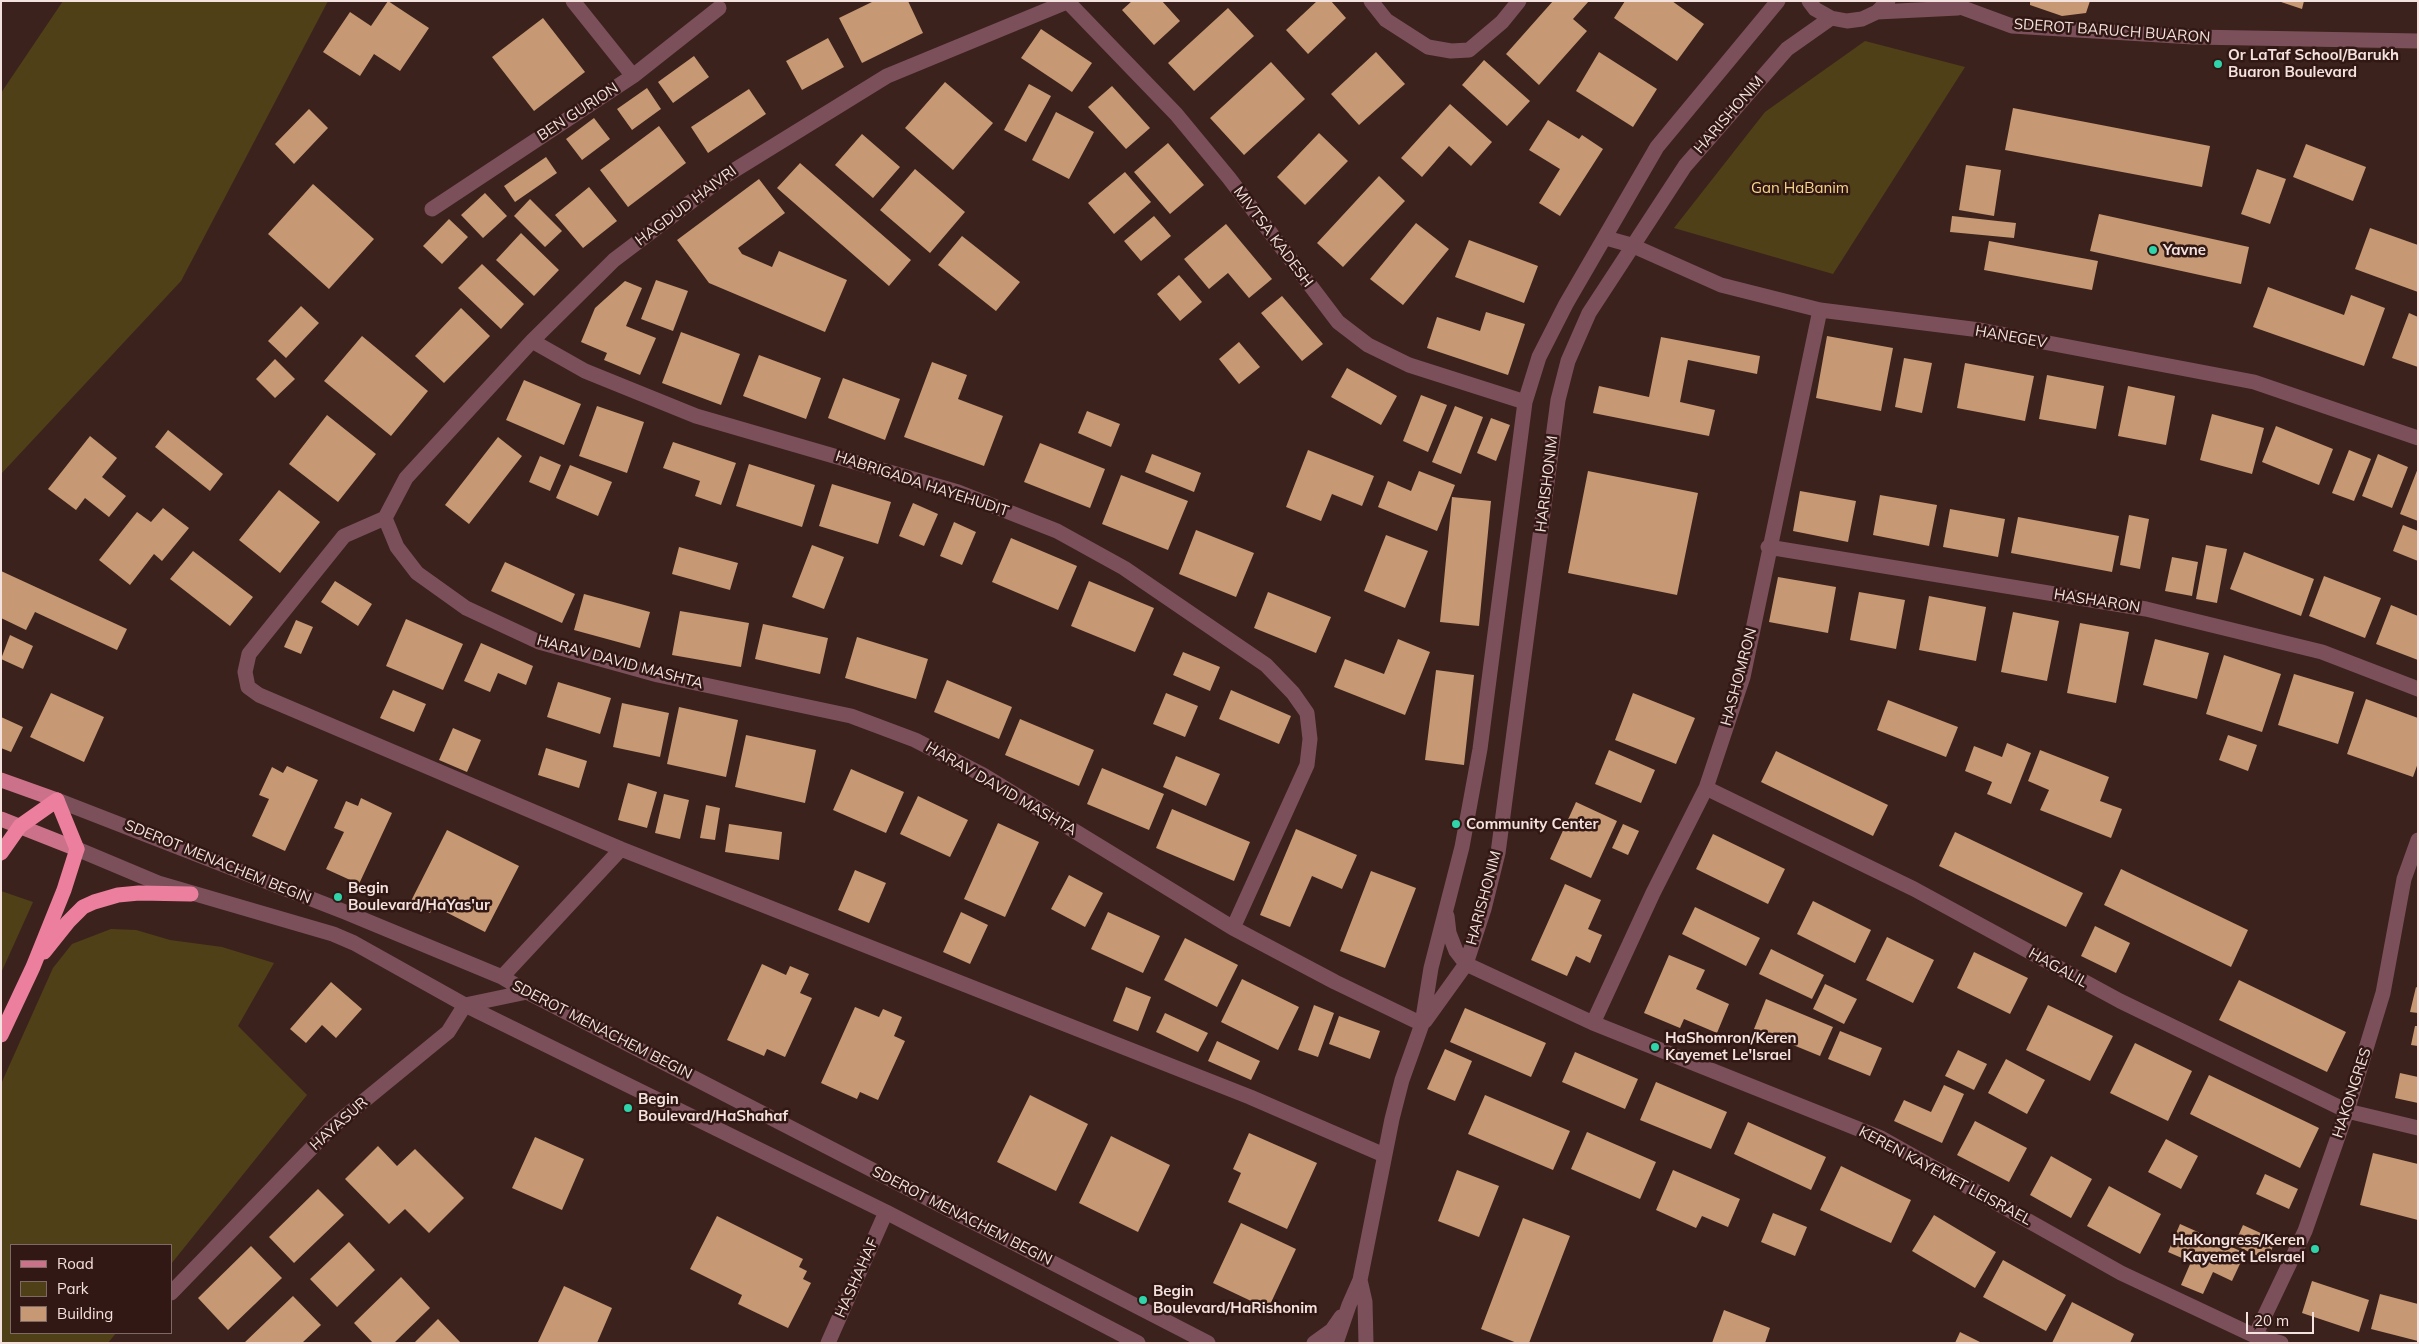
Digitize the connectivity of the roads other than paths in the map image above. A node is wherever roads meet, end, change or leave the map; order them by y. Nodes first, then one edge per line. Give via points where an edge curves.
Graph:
1 (573, 1) edge
2 (1371, 1) edge
3 (1519, 1) edge
4 (1778, 1) edge
5 (1809, 1) edge
6 (1944, 1) edge
7 (1068, 2) edge
8 (1882, 7) edge
9 (719, 8) dead end
10 (1960, 8) junction
11 (1831, 18) junction
12 (2418, 41) edge
13 (633, 76) junction
14 (432, 209) dead end
15 (1606, 238) junction
16 (1631, 245) junction
17 (1820, 310) junction
18 (532, 341) junction
19 (1525, 402) junction
20 (2418, 438) edge
21 (385, 518) junction
22 (1768, 547) junction
23 (2418, 689) edge
24 (1, 780) edge
25 (1706, 788) junction
26 (57, 800) junction
27 (1, 819) edge
28 (20, 826) junction
29 (2418, 840) edge
30 (77, 849) junction
31 (621, 849) junction
32 (1, 853) edge
33 (190, 894) junction
34 (1446, 908) junction
35 (1233, 928) junction
36 (1466, 964) junction
37 (33, 967) junction
38 (502, 977) junction
39 (526, 992) junction
40 (465, 1005) junction
41 (1594, 1023) junction
42 (1422, 1024) junction
43 (1, 1035) edge
44 (2347, 1111) junction
45 (2418, 1128) edge
46 (1384, 1155) junction
47 (886, 1212) junction
48 (1360, 1280) junction
49 (172, 1292) edge
50 (1349, 1305) junction
51 (2255, 1336) junction
52 (828, 1343) edge
53 (1138, 1343) edge
54 (1208, 1343) edge
55 (1314, 1343) edge
56 (1336, 1343) edge
57 (1366, 1343) edge
58 (2281, 1343) edge

1 - 13 street
2 - 3 street via 1386,20 1428,47 1451,51 1469,50 1502,22
4 - 15 street, HARISHONIM via 1658,146
5 - 11 street via 1815,9
6 - 10 street, SDEROT BARUCH BUARON
7 - 18 street, HAGDUD HAIVRI via 887,76 725,176 614,260
7 - 19 street, MIVTSA KADESH via 1182,121 1338,322 1368,345 1409,366
8 - 10 street, SDEROT BARUCH BUARON
8 - 11 street, SDEROT BARUCH BUARON via 1862,19
9 - 13 street, BEN GURION
10 - 12 street, SDEROT BARUCH BUARON via 2012,26 2193,37
11 - 16 street, HARISHONIM via 1787,48 1685,166
13 - 14 street, BEN GURION
15 - 16 street, HANEGEV
15 - 19 street, HARISHONIM via 1538,358
16 - 17 street, HANEGEV via 1721,285
16 - 36 street, HARISHONIM via 1589,313 1568,361 1558,400 1498,853
17 - 20 street, HANEGEV via 1980,330 2254,382
17 - 22 street, HASHOMRON
18 - 21 street, HAGDUD HAIVRI via 406,478
18 - 35 street, HABRIGADA HAYEHUDIT via 585,371 696,416 958,492 1057,531 1124,568 1266,664 1307,713 1310,739 1307,765
19 - 34 street, HARISHONIM via 1480,749 1462,847
21 - 31 street via 344,536 314,572 248,654 245,672 248,687
21 - 35 street, HARAV DAVID MASHTA via 398,547 417,573 466,608 539,642 658,675 851,716 915,740 983,775
22 - 23 street, HASHARON via 2146,609 2322,652
22 - 25 street, HASHOMRON via 1743,677
24 - 26 main road, SDEROT MENACHEM BEGIN
25 - 41 street, HASHOMRON via 1652,893
25 - 44 street, HAGALIL via 1914,889 2120,1001
26 - 28 highway
26 - 30 highway
26 - 38 street, SDEROT MENACHEM BEGIN
27 - 28 main road, SDEROT MENACHEM BEGIN
28 - 30 main road, SDEROT MENACHEM BEGIN
28 - 32 highway
29 - 44 street, HAKONGRES via 2404,879 2383,993
30 - 33 street, SDEROT MENACHEM BEGIN
30 - 37 highway
31 - 38 street
31 - 46 street via 1250,1096
33 - 37 highway via 139,893 94,902 68,922
33 - 40 street, SDEROT MENACHEM BEGIN via 333,934 378,954
34 - 36 street via 1449,933 1456,951
34 - 42 street, HARISHONIM via 1431,968
35 - 42 street, HARAV DAVID MASHTA
36 - 41 street, KEREN KAYEMET LEISRAEL
36 - 42 street, HARISHONIM
37 - 43 highway
38 - 39 street, SDEROT MENACHEM BEGIN
39 - 40 street
39 - 54 street, SDEROT MENACHEM BEGIN
40 - 47 street, SDEROT MENACHEM BEGIN
40 - 49 street, HAYASUR via 448,1032 332,1128
41 - 51 street, KEREN KAYEMET LEISRAEL via 1881,1138 2121,1273
42 - 46 street, HARISHONIM via 1402,1080
44 - 45 street, HAGALIL
44 - 51 street, HAKONGRES via 2304,1231
46 - 48 street, HARISHONIM
47 - 52 street, HASHAHAF
47 - 53 street, SDEROT MENACHEM BEGIN
48 - 50 street, HARISHONIM
48 - 57 street, HARISHONIM via 1365,1302
50 - 55 street via 1332,1330
50 - 56 street, HARISHONIM
51 - 58 street, KEREN KAYEMET LEISRAEL

